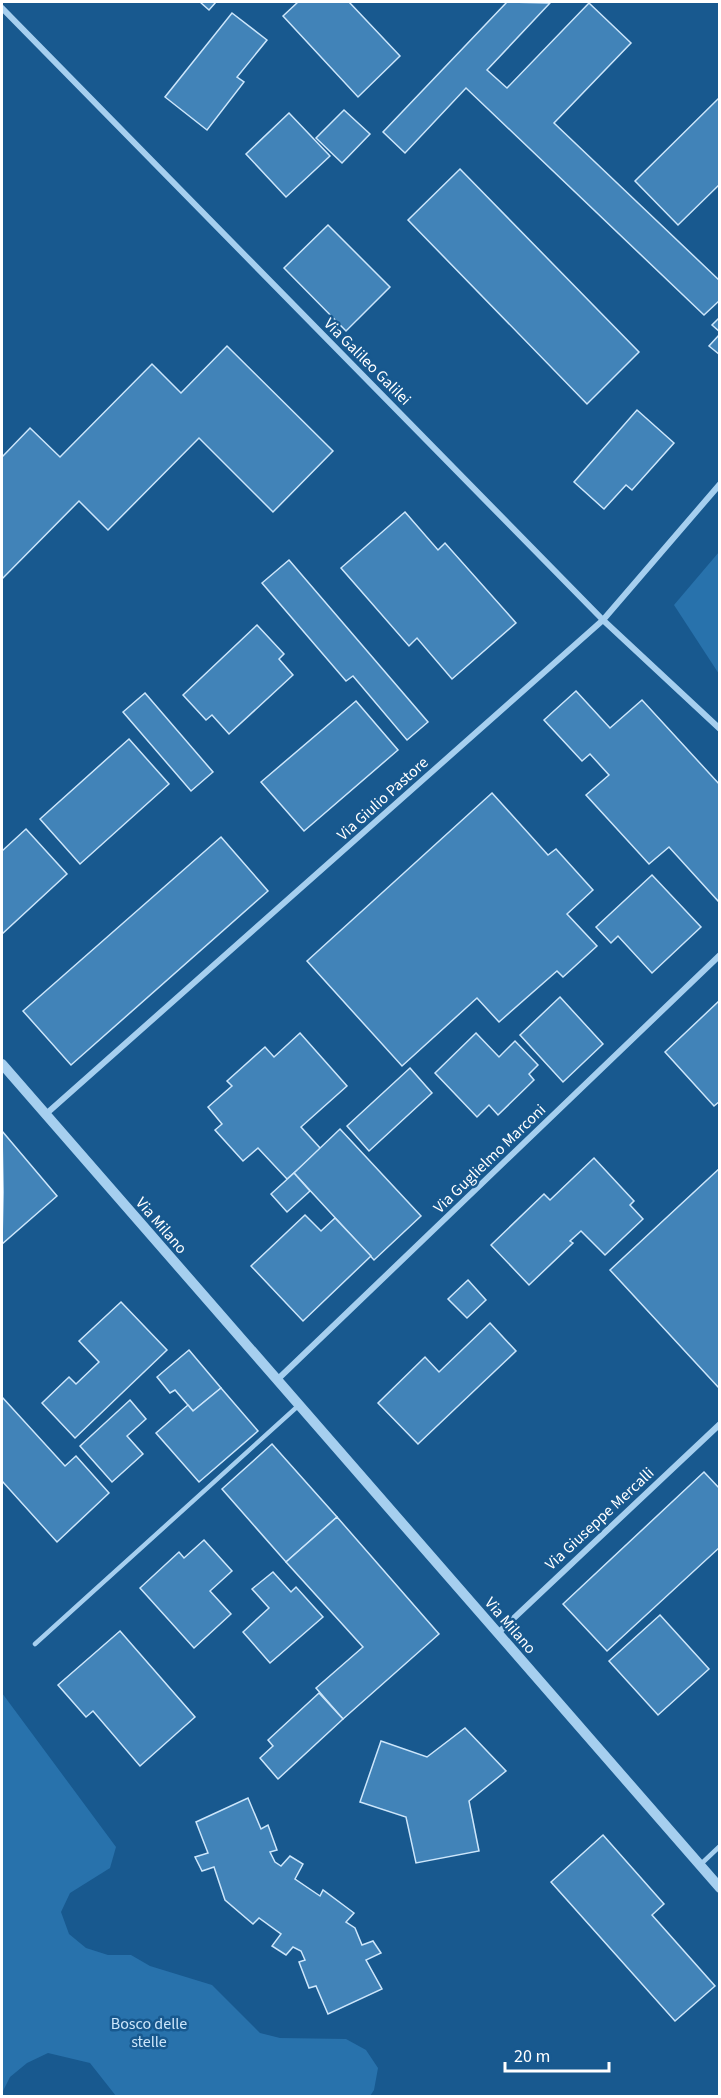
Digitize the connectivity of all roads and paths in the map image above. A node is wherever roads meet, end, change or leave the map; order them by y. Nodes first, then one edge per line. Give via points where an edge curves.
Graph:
1 (2, 8) edge
2 (720, 484) edge
3 (603, 620) junction
4 (720, 729) edge
5 (720, 955) edge
6 (2, 1064) edge
7 (46, 1114) junction
8 (277, 1380) junction
9 (299, 1405) junction
10 (720, 1424) edge
11 (498, 1633) junction
12 (35, 1644) dead end
13 (720, 1846) edge
14 (699, 1865) junction
15 (720, 1888) edge

1 - 3 street, Via Galileo Galilei
2 - 3 street, Via Giulio Pastore
3 - 4 street, Via Galileo Galilei
3 - 7 street, Via Giulio Pastore
5 - 8 street, Via Guglielmo Marconi
6 - 7 street, Via Milano
7 - 8 street, Via Milano
8 - 9 street, Via Milano
9 - 11 street, Via Milano
9 - 12 lane
10 - 11 street, Via Giuseppe Mercalli
11 - 14 street, Via Milano
13 - 14 lane
14 - 15 street, Via Milano

